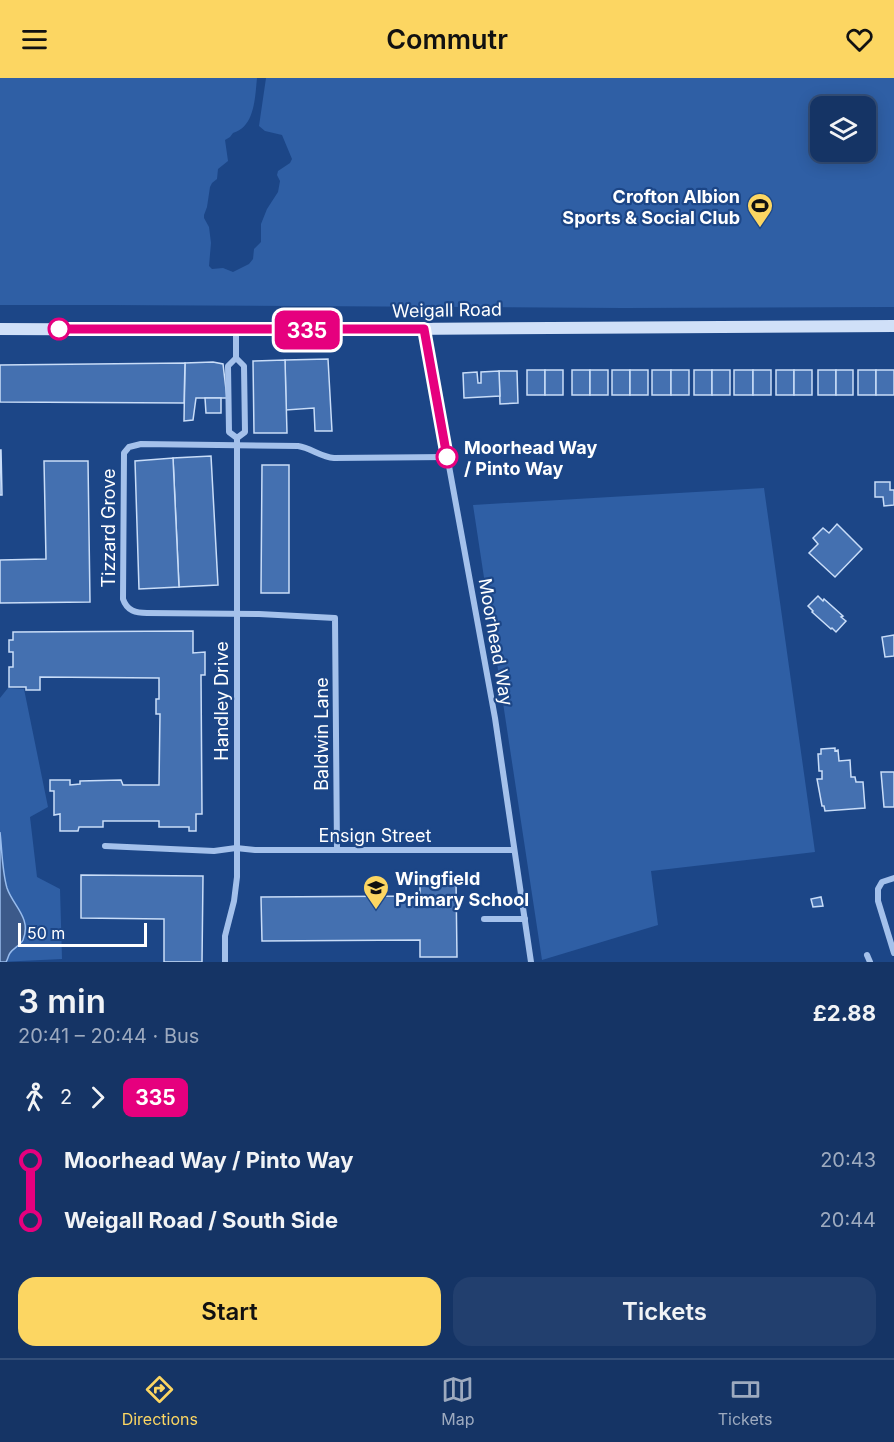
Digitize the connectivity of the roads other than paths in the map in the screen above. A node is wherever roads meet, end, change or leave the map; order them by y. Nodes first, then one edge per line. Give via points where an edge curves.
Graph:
1 (894, 326) edge
2 (0, 329) edge
3 (424, 329) junction
4 (236, 330) junction
5 (236, 358) junction
6 (237, 438) junction
7 (237, 446) junction
8 (447, 457) junction
9 (236, 615) junction
10 (105, 846) dead end
11 (236, 848) junction
12 (337, 850) junction
13 (514, 850) junction
14 (894, 878) edge
15 (484, 919) dead end
16 (525, 919) junction
17 (894, 953) edge
18 (867, 955) dead end
19 (225, 962) edge
20 (531, 962) edge
21 (870, 962) edge

1 - 3 street, Weigall Road
2 - 4 street, Weigall Road
3 - 4 street, Weigall Road
3 - 8 street, Moorhead Way
4 - 5 street, Handley Drive
5 - 6 street, Handley Drive via 228,366 229,432
5 - 6 street, Handley Drive via 244,366 245,432
6 - 7 street, Handley Drive
7 - 8 street via 298,446 334,458
7 - 9 street, Handley Drive
7 - 9 street, Tizzard Grove via 141,444 129,447 123,462 125,605 136,613
8 - 13 street, Moorhead Way via 495,718
9 - 11 street, Handley Drive
9 - 12 street, Baldwin Lane via 335,618
10 - 11 street, Ensign Street via 214,851
11 - 12 street, Ensign Street
11 - 19 street, Handley Drive via 236,890 225,936
12 - 13 street, Ensign Street
13 - 16 street, Moorhead Way
14 - 17 street via 882,882 878,890
15 - 16 street
16 - 20 street, Moorhead Way
18 - 21 street

